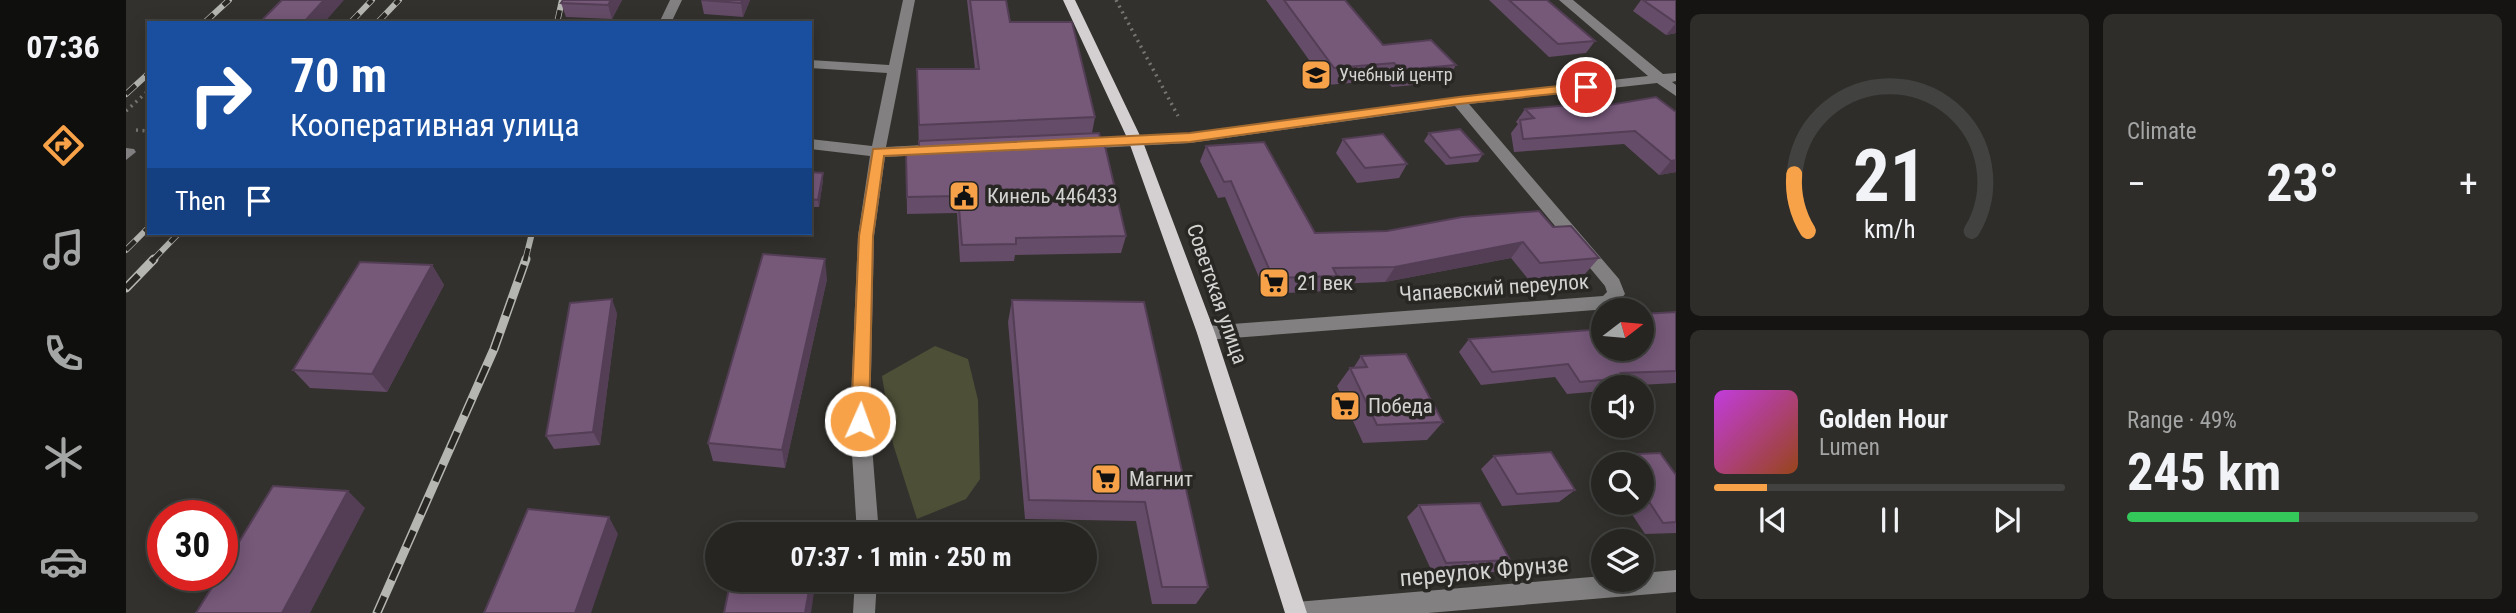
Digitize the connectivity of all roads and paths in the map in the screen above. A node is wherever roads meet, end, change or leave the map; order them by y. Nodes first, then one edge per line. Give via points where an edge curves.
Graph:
1 (676, 0) edge
2 (909, 0) edge
3 (1069, 0) edge
4 (1116, 0) edge
5 (1565, 0) edge
6 (666, 21) edge
7 (812, 64) edge
8 (895, 69) junction
9 (1676, 77) edge
10 (1660, 79) junction
11 (147, 92) edge
12 (1676, 92) edge
13 (1459, 100) junction
14 (126, 111) edge
15 (1190, 138) junction
16 (1136, 142) junction
17 (812, 144) edge
18 (1068, 144) edge
19 (959, 148) edge
20 (878, 152) junction
21 (1206, 333) junction
22 (867, 522) edge
23 (1676, 581) edge
24 (865, 592) edge
25 (864, 613) edge
26 (1296, 613) edge

1 - 6 street
2 - 8 street
3 - 16 main road, Советская улица
4 - 15 path
5 - 10 street
7 - 8 street
8 - 20 street
9 - 10 street
10 - 12 street
10 - 13 street
11 - 14 path
13 - 15 street
13 - 21 street, Чапаевский переулок via 1613,284 1616,294 1608,302
15 - 16 street
16 - 18 street
16 - 21 main road, Советская улица
17 - 20 street
19 - 20 street
20 - 22 street via 866,236 860,421
21 - 26 main road, Советская улица
23 - 26 street, переулок Фрунзе
24 - 25 street

